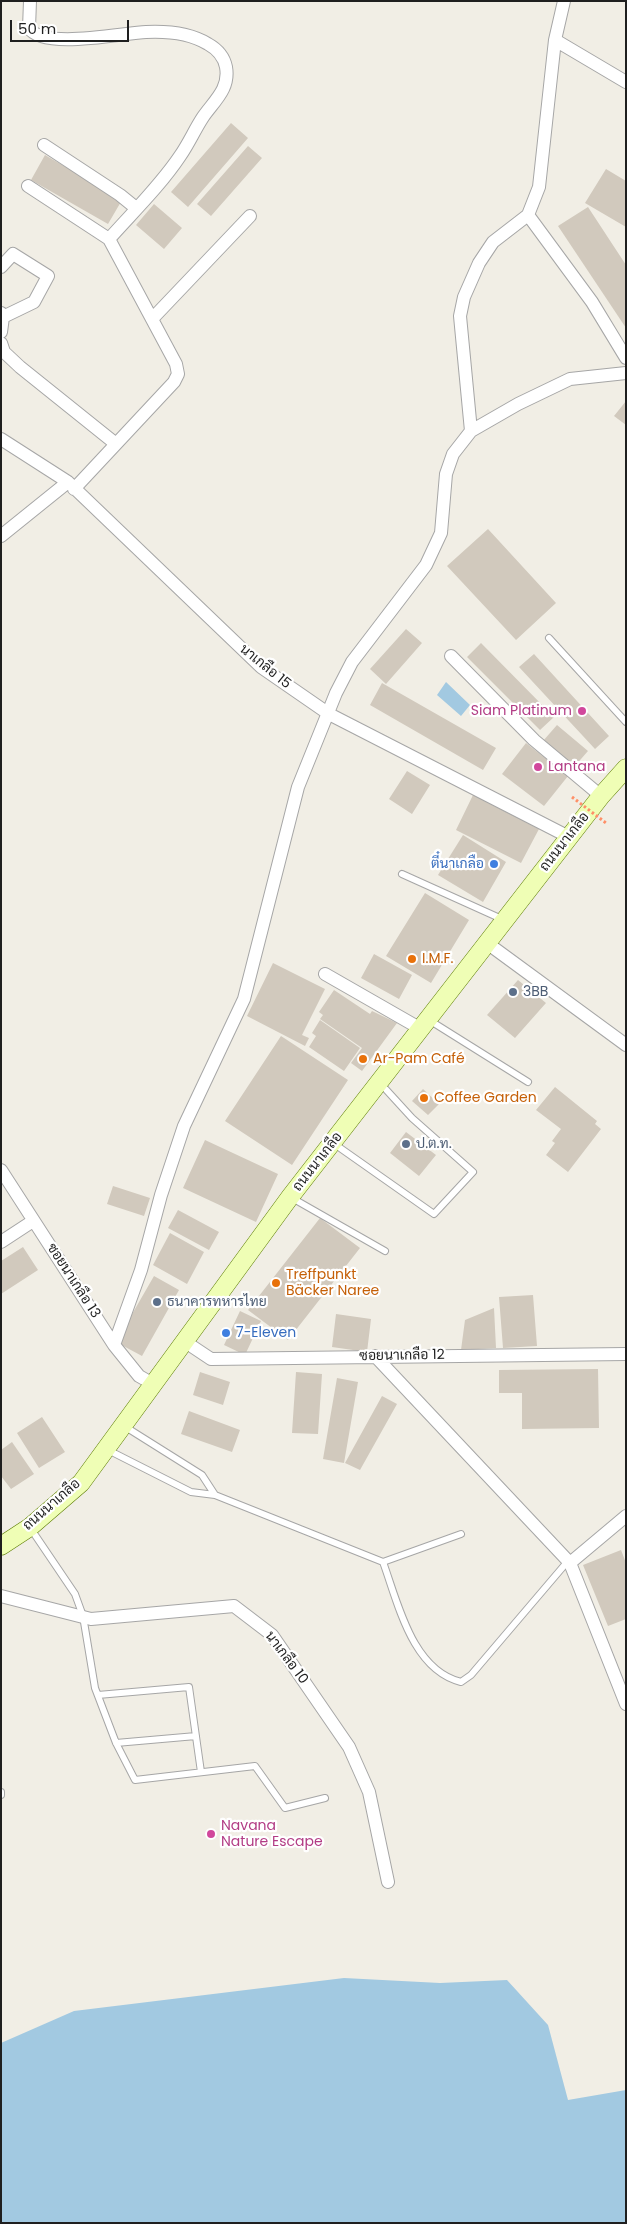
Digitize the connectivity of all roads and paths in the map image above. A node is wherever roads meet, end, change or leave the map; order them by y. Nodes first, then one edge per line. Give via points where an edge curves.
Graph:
1 (30, 1) edge
2 (564, 1) edge
3 (555, 40) junction
4 (626, 82) edge
5 (44, 145) dead end
6 (28, 186) dead end
7 (136, 208) junction
8 (528, 215) junction
9 (250, 216) dead end
10 (109, 239) junction
11 (1, 267) edge
12 (2, 315) edge
13 (152, 319) junction
14 (1, 332) edge
15 (1, 343) edge
16 (626, 358) edge
17 (626, 373) edge
18 (471, 432) junction
19 (1, 439) edge
20 (116, 444) junction
21 (71, 486) junction
22 (1, 536) edge
23 (548, 638) dead end
24 (451, 656) dead end
25 (329, 714) junction
26 (626, 722) edge
27 (626, 768) edge
28 (601, 796) junction
29 (572, 797) dead end
30 (606, 823) dead end
31 (569, 837) junction
32 (402, 874) dead end
33 (505, 920) junction
34 (487, 943) junction
35 (326, 974) dead end
36 (424, 1025) junction
37 (626, 1045) edge
38 (379, 1082) junction
39 (528, 1082) dead end
40 (333, 1143) junction
41 (1, 1170) edge
42 (290, 1197) junction
43 (34, 1221) junction
44 (1, 1242) edge
45 (385, 1252) dead end
46 (184, 1341) junction
47 (114, 1345) junction
48 (626, 1354) edge
49 (375, 1356) junction
50 (153, 1384) junction
51 (123, 1425) junction
52 (106, 1449) junction
53 (215, 1495) junction
54 (626, 1516) edge
55 (30, 1527) junction
56 (461, 1534) dead end
57 (1, 1546) edge
58 (383, 1562) junction
59 (569, 1562) junction
60 (1, 1596) edge
61 (83, 1616) junction
62 (98, 1695) junction
63 (626, 1704) edge
64 (196, 1736) junction
65 (116, 1743) junction
66 (201, 1772) junction
67 (325, 1798) dead end
68 (388, 1882) dead end

1 - 7 street via 29,28 38,36 81,38 146,32 178,33 213,47 225,61 226,78 220,97 175,162
2 - 3 street
3 - 4 street
3 - 8 street via 539,187
5 - 7 street
6 - 10 street
7 - 10 street
8 - 16 street via 592,302
8 - 18 street via 493,242 479,263 464,297 460,316
9 - 13 street
10 - 13 street
11 - 12 street via 13,254 48,276 34,302
12 - 14 street
13 - 20 street via 178,374
15 - 20 street via 4,352 20,367
17 - 18 street via 570,379 518,404
18 - 25 street via 453,454 446,474 441,533 426,565 352,662
19 - 21 street, นาเกลือ 15
20 - 21 street
21 - 22 street
21 - 25 street, นาเกลือ 15 via 261,667
23 - 26 lane
24 - 28 street via 534,740
25 - 31 street, นาเกลือ 15
25 - 47 street via 292,805 244,999 184,1126 141,1270
27 - 28 street, ถนนนาเกลือ
28 - 31 street, ถนนนาเกลือ
29 - 30 path, bridge
31 - 33 street, ถนนนาเกลือ
32 - 33 lane
33 - 34 street, ถนนนาเกลือ
34 - 36 street, ถนนนาเกลือ
34 - 37 street
35 - 36 street
36 - 38 street, ถนนนาเกลือ
36 - 39 lane
38 - 40 street, ถนนนาเกลือ
38 - 40 lane via 412,1118 473,1172 434,1214
40 - 42 street, ถนนนาเกลือ
41 - 43 street, ซอยนาเกลือ 13
42 - 45 lane
42 - 46 street, ถนนนาเกลือ
43 - 44 street
43 - 47 street, ซอยนาเกลือ 13
46 - 49 street, ซอยนาเกลือ 12 via 211,1359
46 - 50 street, ถนนนาเกลือ
47 - 50 street, ซอยนาเกลือ 13 via 139,1376
48 - 49 street, ซอยนาเกลือ 12
49 - 59 street
50 - 51 street, ถนนนาเกลือ
51 - 52 street, ถนนนาเกลือ
51 - 53 lane via 202,1475
52 - 53 lane via 191,1492
52 - 55 street, ถนนนาเกลือ via 81,1483
53 - 58 lane
54 - 59 street
55 - 57 street, ถนนนาเกลือ
55 - 61 lane via 69,1582
56 - 58 lane
58 - 59 lane via 421,1656 448,1679 461,1682 471,1675
59 - 63 street
60 - 61 street, นาเกลือ 10
61 - 62 lane
61 - 68 street, นาเกลือ 10 via 91,1619 234,1606 272,1635 348,1746 369,1792
62 - 64 lane via 189,1687
62 - 65 lane
64 - 65 lane
64 - 66 lane
65 - 66 lane via 135,1780
66 - 67 lane via 255,1766 285,1808

